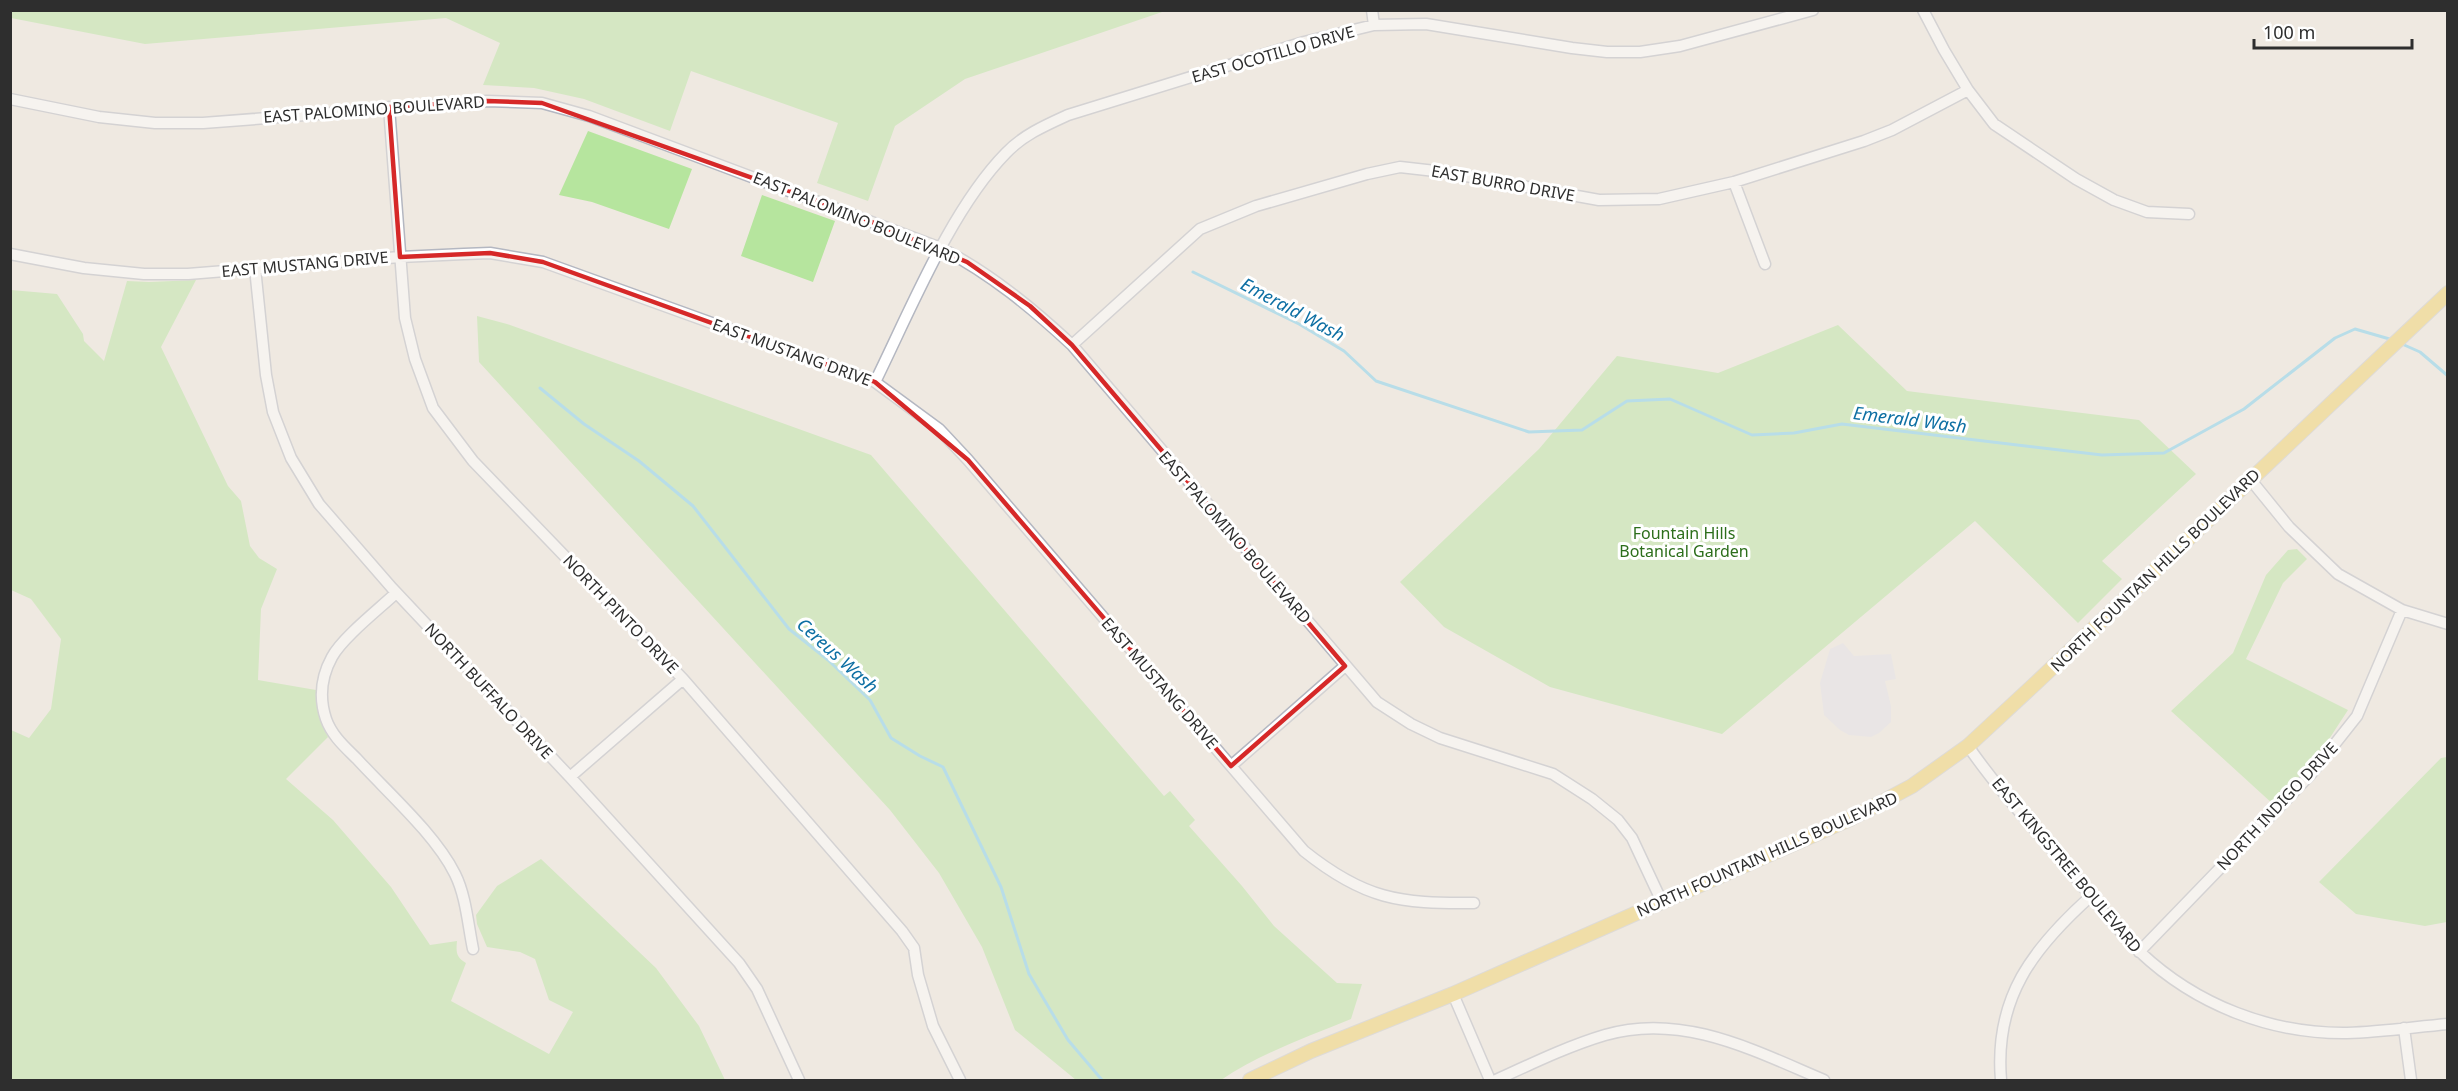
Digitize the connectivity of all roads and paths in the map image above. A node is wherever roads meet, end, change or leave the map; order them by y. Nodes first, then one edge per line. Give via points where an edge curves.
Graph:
1 (1372, 10) edge
2 (1813, 10) edge
3 (1923, 10) edge
4 (1374, 25) junction
5 (1968, 90) junction
6 (10, 99) edge
7 (389, 107) junction
8 (1734, 183) junction
9 (2188, 214) dead end
10 (941, 248) junction
11 (10, 254) edge
12 (400, 257) junction
13 (1765, 264) dead end
14 (255, 268) junction
15 (2448, 293) edge
16 (1072, 345) junction
17 (874, 382) junction
18 (2250, 480) junction
19 (396, 593) junction
20 (2402, 610) junction
21 (2448, 624) edge
22 (1345, 666) junction
23 (683, 679) junction
24 (1968, 746) junction
25 (1231, 766) junction
26 (570, 777) junction
27 (2091, 896) junction
28 (1662, 902) junction
29 (1474, 903) dead end
30 (473, 949) dead end
31 (2139, 952) junction
32 (1453, 994) junction
33 (2448, 1024) edge
34 (2404, 1028) junction
35 (799, 1080) edge
36 (960, 1080) edge
37 (1250, 1080) edge
38 (1490, 1080) edge
39 (1496, 1080) edge
40 (1824, 1080) edge
41 (2001, 1080) edge
42 (2411, 1080) edge

1 - 4 street
2 - 4 street, EAST OCOTILLO DRIVE via 1680,46 1640,52 1572,48 1426,24
3 - 5 street
4 - 10 street, EAST OCOTILLO DRIVE via 1282,49 1068,116 1035,131 1007,152 978,185
5 - 8 street, EAST BURRO DRIVE via 1892,130
5 - 9 street via 1994,124 2076,179 2114,200 2147,212
6 - 7 street, EAST PALOMINO BOULEVARD via 99,117 155,123 203,123
7 - 10 street, EAST PALOMINO BOULEVARD via 487,101 542,104 600,120
7 - 12 street, NORTH PINTO DRIVE
8 - 13 street
8 - 16 street, EAST BURRO DRIVE via 1659,199 1599,200 1400,167 1367,174 1256,206 1200,229
10 - 16 street, EAST PALOMINO BOULEVARD via 1030,306
10 - 17 street, EAST OCOTILLO DRIVE
11 - 14 street, EAST MUSTANG DRIVE via 117,273 188,274
12 - 14 street, EAST MUSTANG DRIVE
12 - 17 street, EAST MUSTANG DRIVE via 490,253 543,262
12 - 23 street, NORTH PINTO DRIVE via 405,318 433,408 473,461
14 - 19 street, NORTH BUFFALO DRIVE via 266,375 282,437 319,504
15 - 18 main road, NORTH FOUNTAIN HILLS BOULEVARD
16 - 22 street, EAST PALOMINO BOULEVARD
17 - 25 street, EAST MUSTANG DRIVE via 939,429 968,460
18 - 20 street via 2289,527 2338,574
18 - 24 main road, NORTH FOUNTAIN HILLS BOULEVARD
19 - 26 street, NORTH BUFFALO DRIVE
19 - 30 street via 333,655 321,697 336,738 413,819 455,874
20 - 21 street
20 - 31 street, NORTH INDIGO DRIVE via 2357,716 2338,743
22 - 25 street
22 - 28 street, EAST PALOMINO BOULEVARD via 1377,702 1412,724 1440,738 1553,774 1592,799 1618,820 1632,838
23 - 26 street
23 - 36 street, NORTH PINTO DRIVE via 882,906 914,948 933,1026
24 - 27 street, EAST KINGSTREE BOULEVARD
24 - 28 main road, NORTH FOUNTAIN HILLS BOULEVARD via 1889,800
25 - 29 street, EAST MUSTANG DRIVE via 1304,851 1351,884 1379,896 1406,901
26 - 35 street, NORTH BUFFALO DRIVE via 739,963 757,988
27 - 31 street, EAST KINGSTREE BOULEVARD
27 - 41 street via 2043,942 2019,982 2004,1027
28 - 32 main road, NORTH FOUNTAIN HILLS BOULEVARD
31 - 34 street, EAST KINGSTREE BOULEVARD via 2201,997 2265,1023 2331,1033
32 - 37 main road, NORTH FOUNTAIN HILLS BOULEVARD
32 - 38 street
33 - 34 street, EAST KINGSTREE BOULEVARD
34 - 42 street
39 - 40 street via 1606,1035 1658,1028 1696,1031 1719,1038

